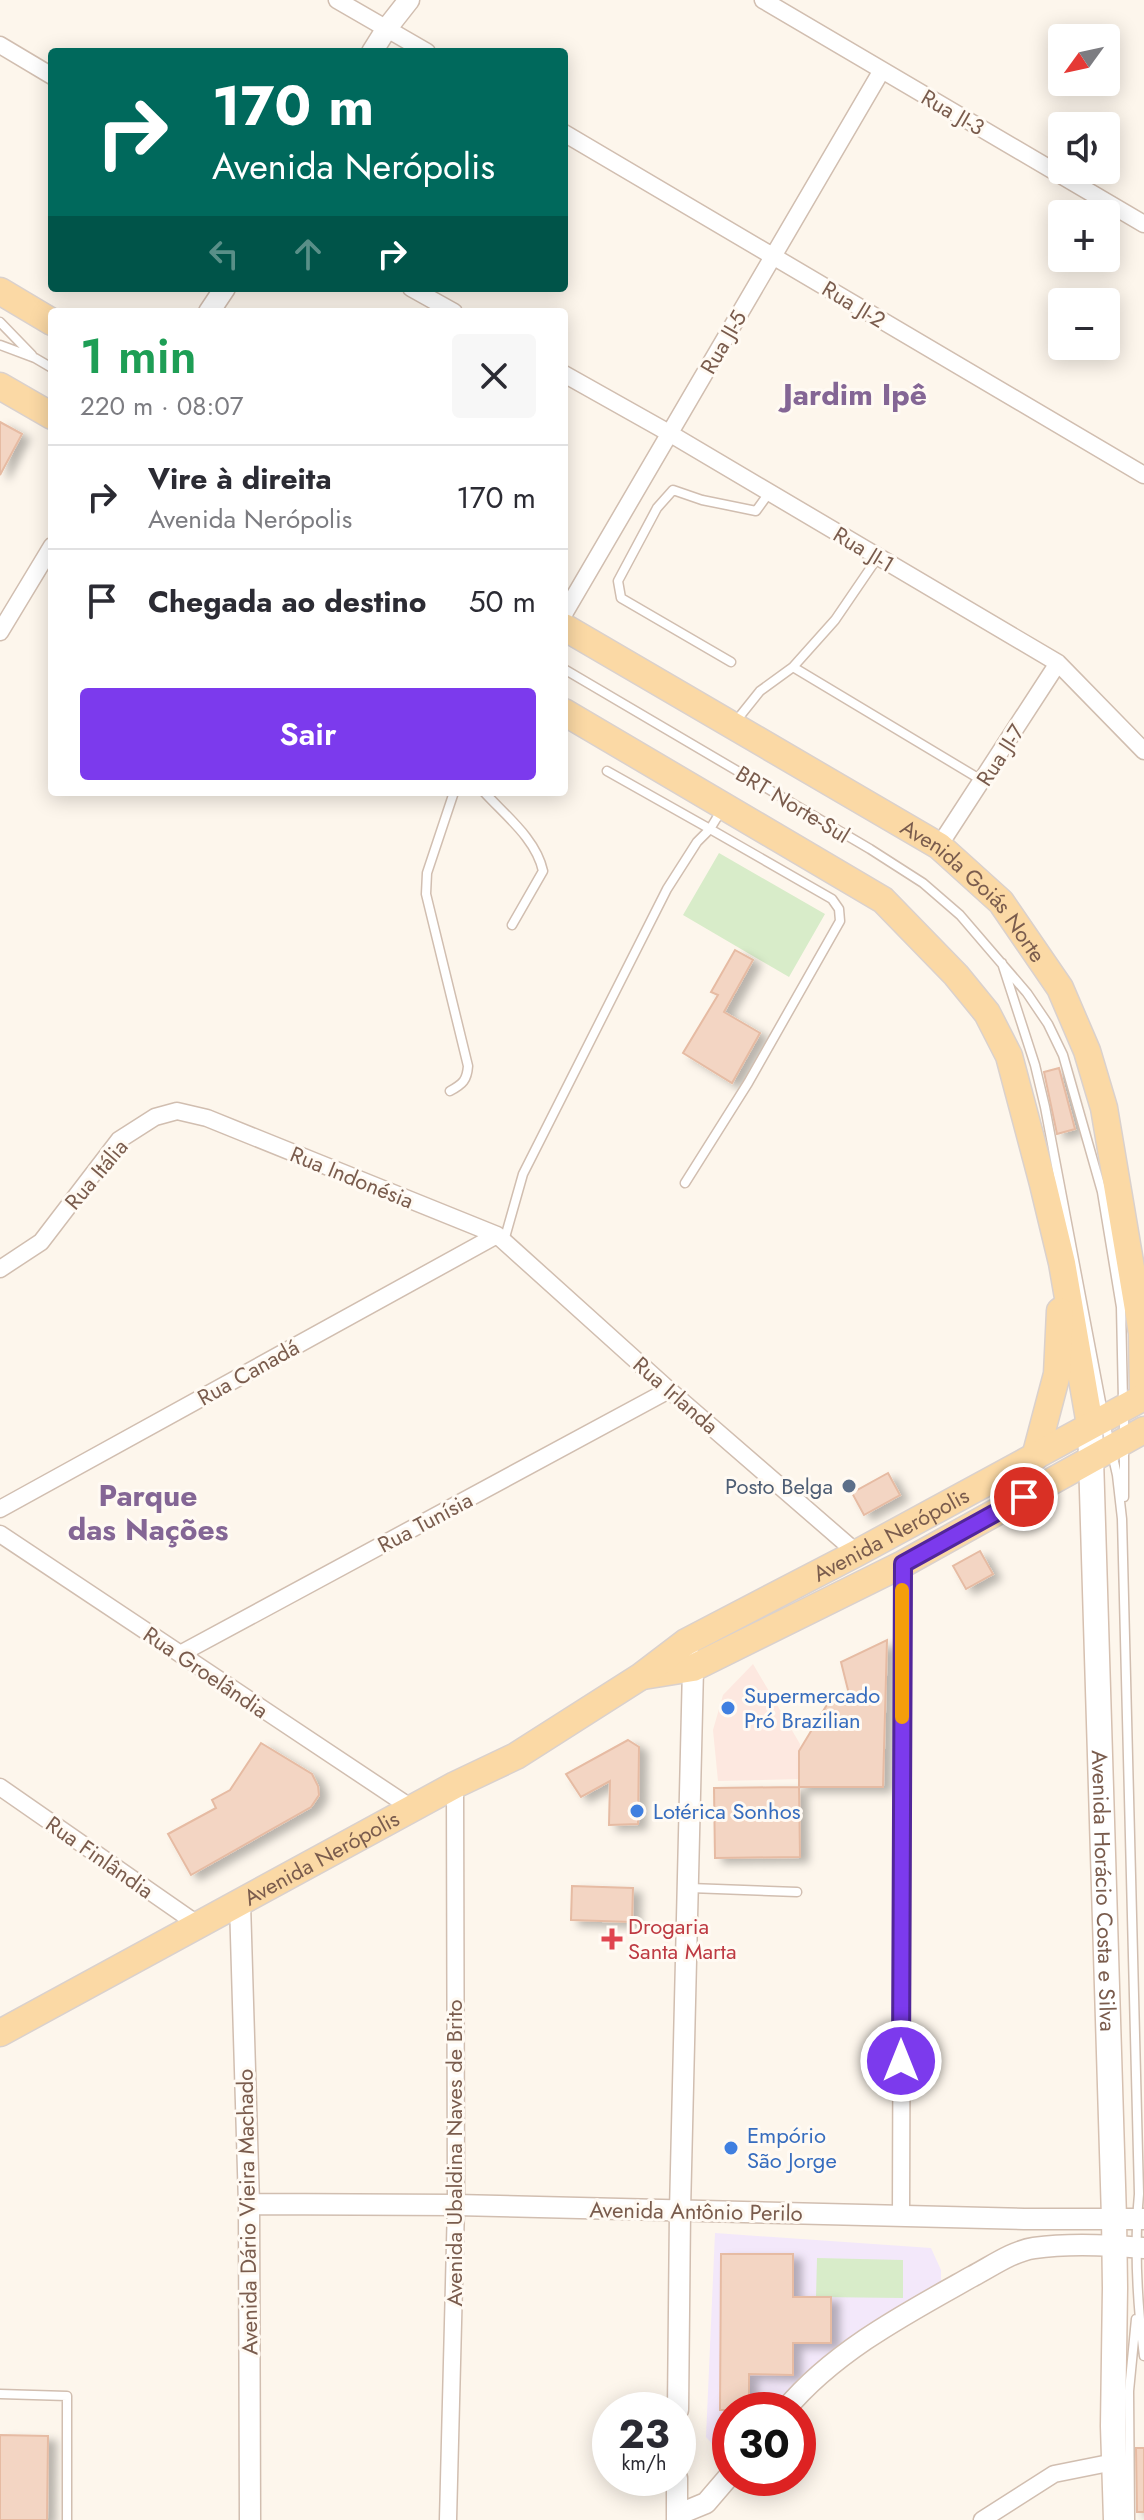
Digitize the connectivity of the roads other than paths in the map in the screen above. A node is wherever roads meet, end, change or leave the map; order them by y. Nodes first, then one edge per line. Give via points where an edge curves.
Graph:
1 (337, 0) edge
2 (409, 0) edge
3 (763, 0) edge
4 (387, 28) junction
5 (0, 45) edge
6 (374, 48) edge
7 (420, 48) edge
8 (882, 70) junction
9 (48, 74) edge
10 (568, 135) edge
11 (1144, 224) edge
12 (773, 256) junction
13 (0, 291) edge
14 (418, 292) edge
15 (447, 308) edge
16 (48, 320) edge
17 (0, 322) edge
18 (0, 345) edge
19 (35, 358) junction
20 (48, 366) edge
21 (568, 376) edge
22 (0, 386) edge
23 (48, 414) edge
24 (669, 433) junction
25 (1144, 475) edge
26 (769, 492) junction
27 (48, 553) edge
28 (878, 557) junction
29 (568, 607) edge
30 (568, 629) edge
31 (0, 632) edge
32 (731, 662) dead end
33 (1058, 663) junction
34 (793, 667) junction
35 (568, 671) edge
36 (568, 714) edge
37 (733, 725) junction
38 (1144, 751) edge
39 (607, 771) dead end
40 (983, 781) junction
41 (453, 796) edge
42 (488, 796) edge
43 (724, 806) junction
44 (710, 829) junction
45 (939, 846) junction
46 (512, 925) dead end
47 (1002, 963) junction
48 (450, 1091) dead end
49 (207, 1118) joint
50 (685, 1183) dead end
51 (500, 1238) junction
52 (1062, 1263) junction
53 (0, 1269) edge
54 (1143, 1334) edge
55 (669, 1390) junction
56 (1121, 1409) edge
57 (1123, 1441) edge
58 (1035, 1457) junction
59 (0, 1509) edge
60 (1122, 1519) junction
61 (0, 1534) edge
62 (857, 1553) junction
63 (903, 1564) junction
64 (686, 1642) junction
65 (180, 1654) junction
66 (693, 1668) junction
67 (640, 1677) junction
68 (455, 1785) junction
69 (0, 1787) edge
70 (413, 1809) junction
71 (688, 1888) junction
72 (797, 1892) dead end
73 (240, 1903) junction
74 (200, 1926) junction
75 (0, 2033) edge
76 (249, 2204) junction
77 (456, 2205) junction
78 (680, 2211) junction
79 (901, 2216) junction
80 (1024, 2219) junction
81 (1131, 2219) edge
82 (1131, 2247) edge
83 (1032, 2248) junction
84 (1138, 2303) junction
85 (1144, 2356) edge
86 (678, 2392) edge
87 (802, 2392) edge
88 (0, 2394) edge
89 (1114, 2462) junction
90 (677, 2496) edge
91 (712, 2496) edge
92 (677, 2518) edge
93 (67, 2520) edge
94 (250, 2520) edge
95 (448, 2520) edge
96 (982, 2520) edge
97 (1116, 2520) edge
98 (1130, 2520) edge

1 - 4 street
2 - 4 street
3 - 8 street, Rua JI-3
4 - 6 street
4 - 7 street
5 - 9 street
8 - 11 street, Rua JI-3
8 - 12 street, Rua JI-5
10 - 12 street, Rua JI-2
12 - 24 street, Rua JI-5
12 - 25 street, Rua JI-2
13 - 16 main road
14 - 15 street
17 - 19 lane
18 - 19 lane
19 - 20 lane
21 - 24 street, Rua JI-1
22 - 23 main road
24 - 26 street, Rua JI-1
24 - 29 street, Rua JI-5
26 - 28 street, Rua JI-1
26 - 32 lane via 756,511 673,490 657,508 618,581 621,598
27 - 31 street
28 - 33 street, Rua JI-1
28 - 34 lane via 835,620
30 - 37 main road, Avenida Goiás Norte
33 - 38 street, Rua JI-1
33 - 40 street, Rua JI-7
34 - 37 lane via 760,691
34 - 40 lane
35 - 47 lane, BRT Norte-Sul via 923,883
36 - 43 main road
37 - 45 main road, Avenida Goiás Norte
39 - 44 lane
40 - 45 street, Rua JI-7
41 - 48 lane via 427,873 426,894 468,1066 462,1085
42 - 46 lane via 540,855 543,871
43 - 44 lane
43 - 52 main road via 883,900 987,1013 1009,1056
44 - 50 lane via 832,899 840,921
44 - 51 lane via 667,889 523,1174
45 - 54 main road, Avenida Goiás Norte via 1001,902 1026,936 1060,988 1086,1049 1104,1108
47 - 56 lane via 1035,1065
47 - 56 lane, BRT Norte-Sul via 1048,1024 1063,1055 1102,1192 1121,1307
49 - 51 street, Rua Indonésia
49 - 53 street, Rua Itália via 177,1111 155,1117 119,1140 41,1242
51 - 55 street, Rua Irlanda
51 - 59 street, Rua Canadá
52 - 56 main road, Avenida Horácio Costa e Silva
52 - 58 main road via 1057,1374
54 - 56 main road, Avenida Horácio Costa e Silva
55 - 62 street, Rua Irlanda
55 - 65 street, Rua Tunísia
56 - 57 main road, Avenida Horácio Costa e Silva
56 - 57 main road, Avenida Horácio Costa e Silva
56 - 58 main road, Avenida Nerópolis
57 - 60 lane
57 - 60 lane via 1117,1475
57 - 63 main road, Avenida Nerópolis
57 - 81 main road, Avenida Horácio Costa e Silva
58 - 62 main road, Avenida Nerópolis
60 - 81 lane via 1139,2194
61 - 65 street, Rua Groelândia
62 - 64 main road, Avenida Nerópolis
63 - 66 main road, Avenida Nerópolis
63 - 79 street
64 - 66 street
64 - 67 main road, Avenida Nerópolis
65 - 70 street, Rua Groelândia
66 - 67 main road, Avenida Nerópolis
66 - 71 street
67 - 68 main road, Avenida Nerópolis via 516,1756
68 - 70 main road, Avenida Nerópolis
68 - 77 street, Avenida Ubaldina Naves de Brito
69 - 74 street, Rua Finlândia
70 - 73 main road, Avenida Nerópolis
71 - 72 lane
71 - 78 street
73 - 74 main road, Avenida Nerópolis
73 - 76 street, Avenida Dário Vieira Machado
74 - 75 main road, Avenida Nerópolis
76 - 77 street, Avenida Antônio Perilo
76 - 94 street, Avenida Dário Vieira Machado
77 - 78 street, Avenida Antônio Perilo
77 - 95 street, Avenida Ubaldina Naves de Brito
78 - 79 street, Avenida Antônio Perilo
78 - 86 street
79 - 80 street, Avenida Antônio Perilo
80 - 81 street, Avenida Antônio Perilo
80 - 83 street
81 - 82 main road, Avenida Horácio Costa e Silva
82 - 83 street
82 - 84 lane
82 - 89 main road, Avenida Horácio Costa e Silva
83 - 87 street via 939,2295 852,2349
84 - 85 lane
84 - 98 lane via 1129,2391
88 - 93 lane via 67,2396
89 - 96 street via 1054,2474
89 - 97 main road, Avenida Horácio Costa e Silva
90 - 92 street
91 - 92 street

